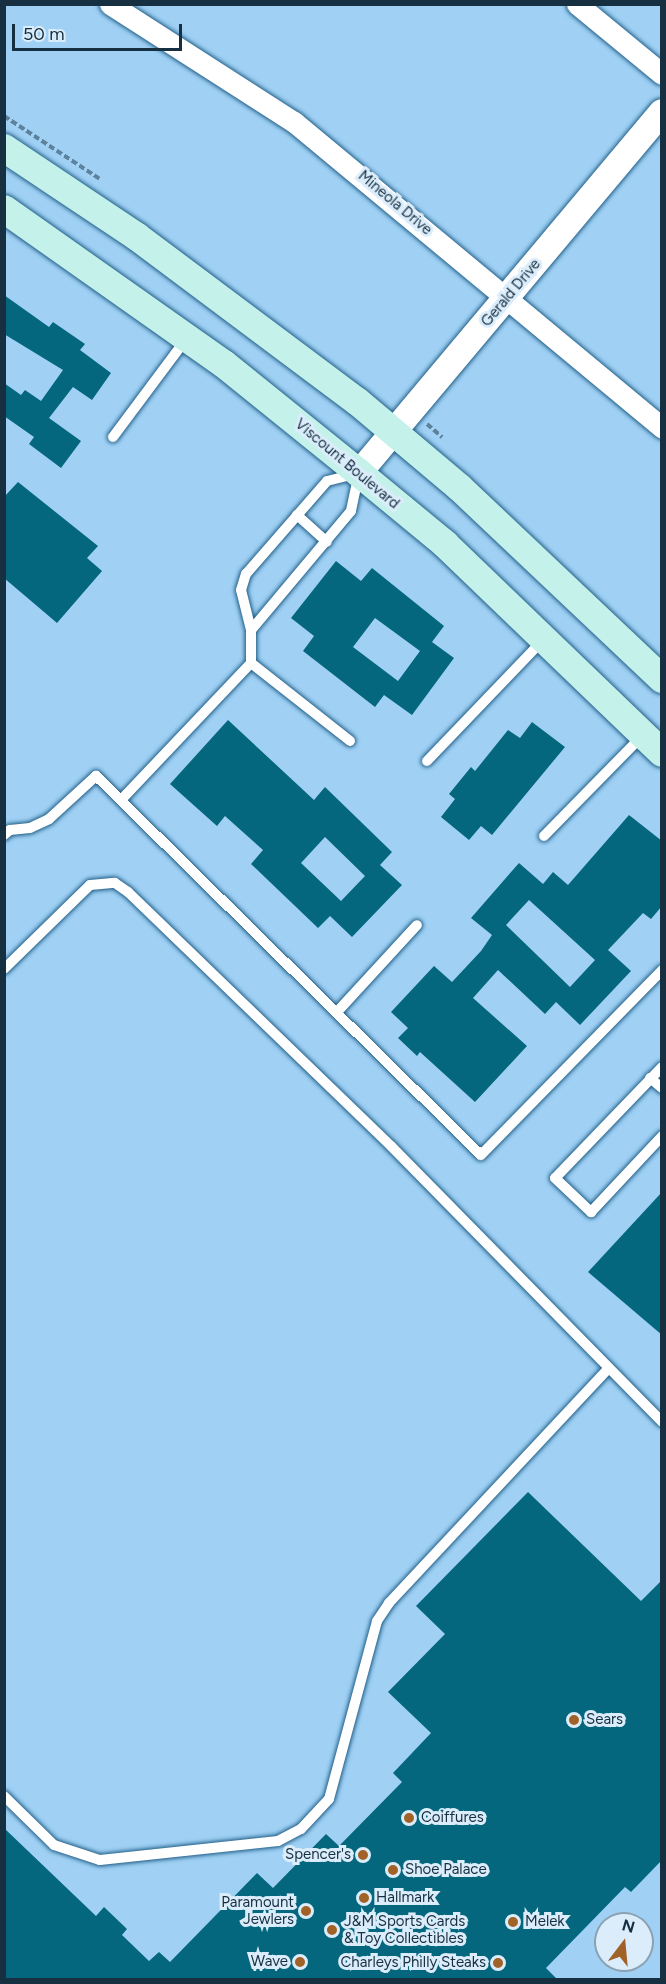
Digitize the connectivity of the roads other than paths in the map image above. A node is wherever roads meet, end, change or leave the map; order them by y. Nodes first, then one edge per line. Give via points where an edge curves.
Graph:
1 (110, 4) edge
2 (577, 4) edge
3 (662, 74) edge
4 (662, 112) edge
5 (4, 148) edge
6 (4, 209) edge
7 (507, 297) junction
8 (188, 338) junction
9 (662, 428) edge
10 (394, 432) junction
11 (112, 437) dead end
12 (359, 473) junction
13 (297, 515) junction
14 (327, 542) junction
15 (251, 630) junction
16 (545, 638) junction
17 (251, 663) junction
18 (662, 679) edge
19 (350, 741) dead end
20 (652, 743) edge
21 (428, 761) dead end
22 (121, 800) junction
23 (4, 835) edge
24 (544, 836) dead end
25 (417, 925) dead end
26 (4, 969) edge
27 (662, 970) edge
28 (337, 1012) junction
29 (662, 1067) edge
30 (650, 1078) junction
31 (662, 1088) edge
32 (662, 1137) edge
33 (608, 1370) junction
34 (662, 1422) edge
35 (4, 1796) edge

1 - 7 street, Mineola Drive via 294,122
2 - 3 street
4 - 7 street, Gerald Drive
5 - 10 main road via 246,315
6 - 8 main road, Viscount Boulevard
7 - 9 street, Mineola Drive
7 - 10 street, Gerald Drive
8 - 11 lane
8 - 12 main road, Viscount Boulevard
10 - 12 street, Gerald Drive
10 - 18 main road via 583,601
12 - 13 lane via 327,481
12 - 14 lane via 351,511
12 - 16 main road, Viscount Boulevard via 446,544
13 - 14 lane
13 - 15 lane via 246,574 241,590
14 - 15 lane
15 - 17 lane
16 - 20 main road, Viscount Boulevard
16 - 21 lane
17 - 19 lane
17 - 22 lane
20 - 24 lane
22 - 23 lane via 96,776 49,819
22 - 28 lane
25 - 28 lane
26 - 33 lane via 78,894 90,885 115,883 391,1146
27 - 28 lane via 481,1155
29 - 30 lane
30 - 31 lane
30 - 32 lane via 555,1178 591,1212
33 - 34 lane
33 - 35 lane via 389,1603 377,1621 329,1798 300,1829 278,1840 100,1860 54,1845

